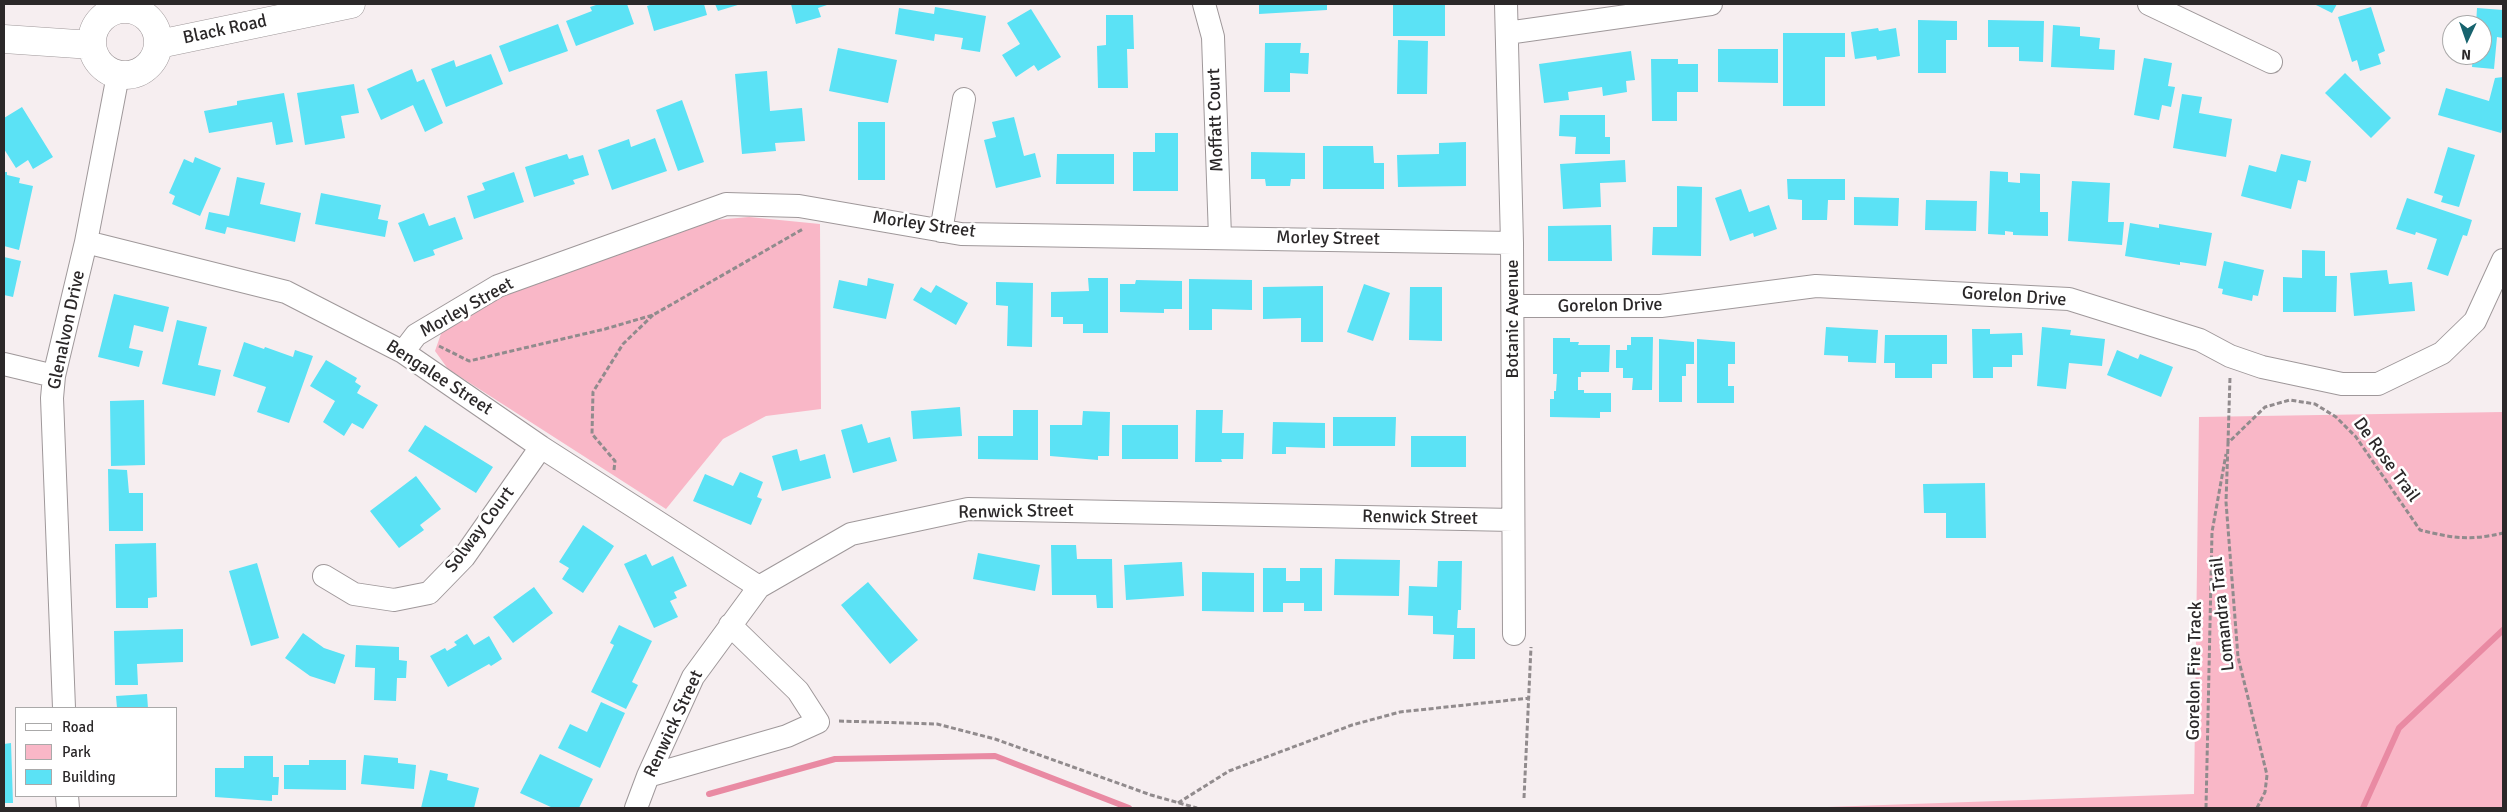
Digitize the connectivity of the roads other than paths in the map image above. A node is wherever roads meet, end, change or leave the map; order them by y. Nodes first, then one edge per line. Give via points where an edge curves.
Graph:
1 (350, 4) edge
2 (1204, 4) edge
3 (1506, 4) edge
4 (1711, 4) edge
5 (2149, 4) edge
6 (1507, 33) junction
7 (4, 39) edge
8 (159, 44) junction
9 (92, 45) junction
10 (2271, 62) dead end
11 (118, 75) junction
12 (964, 99) dead end
13 (941, 231) junction
14 (1220, 237) junction
15 (86, 242) junction
16 (1512, 243) junction
17 (2503, 260) edge
18 (1512, 306) junction
19 (410, 343) junction
20 (4, 364) edge
21 (54, 376) junction
22 (541, 447) junction
23 (1513, 520) junction
24 (324, 576) dead end
25 (759, 587) junction
26 (730, 625) junction
27 (1514, 634) road end
28 (64, 707) edge
29 (648, 776) junction
30 (636, 808) edge

1 - 8 main road, Black Road
2 - 14 street, Moffatt Court via 1213,37
3 - 6 street, Botanic Avenue
4 - 6 street
5 - 10 street
6 - 16 street, Botanic Avenue
7 - 9 main road
8 - 9 main road via 151,21 126,9 111,13 98,24
8 - 11 main road via 147,68 137,73
9 - 11 main road via 103,66
11 - 15 street, Glenalvon Drive
12 - 13 street
13 - 14 street, Morley Street via 961,234
13 - 19 street, Morley Street via 799,206 726,204 498,286
14 - 16 street, Morley Street
15 - 19 street, Bengalee Street via 286,292
15 - 21 street, Glenalvon Drive
16 - 18 street, Botanic Avenue
17 - 18 street, Gorelon Drive via 2475,320 2442,353 2378,384 2342,384 2284,372 2230,356 2200,340 2069,299 1816,286 1661,306
18 - 23 street, Botanic Avenue
19 - 22 street, Bengalee Street
20 - 21 street
21 - 28 street, Glenalvon Drive via 52,398
22 - 24 street, Solway Court via 464,557 429,593 394,600 354,594
22 - 25 street, Bengalee Street
23 - 25 street, Renwick Street via 968,509 851,534
23 - 27 street, Botanic Avenue
25 - 26 street, Renwick Street
26 - 29 street, Renwick Street via 693,677
26 - 29 street via 798,691 818,722 787,736
29 - 30 street, Renwick Street

